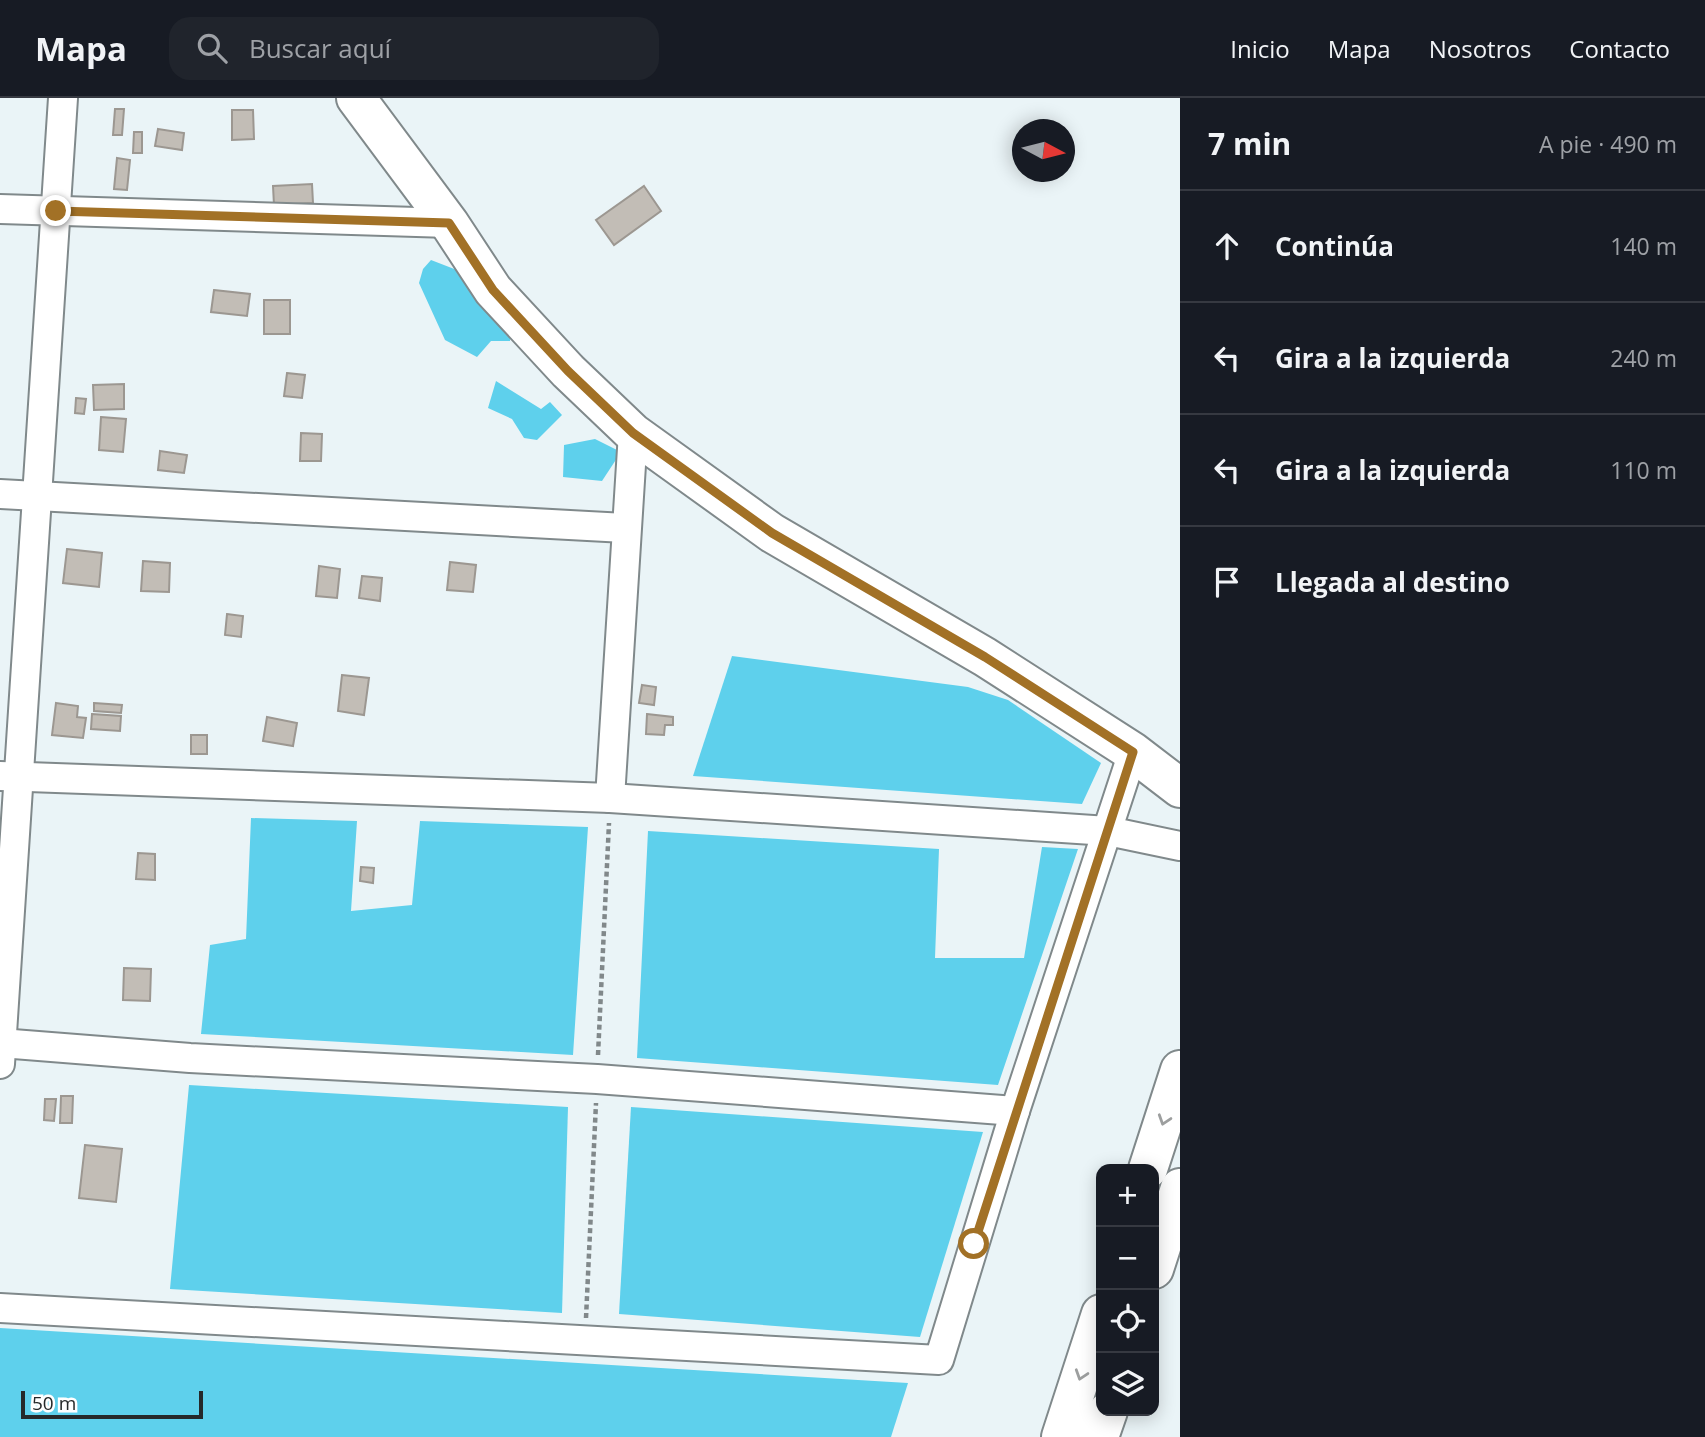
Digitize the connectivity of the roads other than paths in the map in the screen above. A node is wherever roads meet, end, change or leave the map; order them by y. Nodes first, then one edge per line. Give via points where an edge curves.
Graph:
1 (63, 98) edge
2 (355, 98) edge
3 (0, 209) edge
4 (56, 211) junction
5 (449, 223) junction
6 (633, 433) junction
7 (0, 494) edge
8 (35, 496) junction
9 (625, 528) junction
10 (1133, 752) junction
11 (9, 777) edge
12 (1180, 788) edge
13 (610, 798) junction
14 (1108, 831) junction
15 (1180, 846) edge
16 (0, 1050) edge
17 (1180, 1070) edge
18 (1015, 1111) junction
19 (1150, 1164) edge
20 (1180, 1188) edge
21 (1159, 1253) edge
22 (0, 1308) edge
23 (1096, 1330) edge
24 (1106, 1416) edge
25 (1062, 1437) edge
26 (1099, 1437) edge

1 - 4 street
2 - 5 main road
3 - 4 street
4 - 5 street
4 - 8 street
5 - 6 main road via 493,290
6 - 9 street
6 - 10 main road via 772,533 985,657
7 - 8 street
8 - 9 street
8 - 11 street
9 - 13 street
10 - 12 main road
10 - 14 street
11 - 13 street
11 - 16 street
13 - 14 street
14 - 15 street
14 - 18 street
16 - 18 street via 597,1079
17 -> 19 main road
18 - 22 street via 939,1360
20 - 21 main road
23 -> 25 main road
24 - 26 main road

